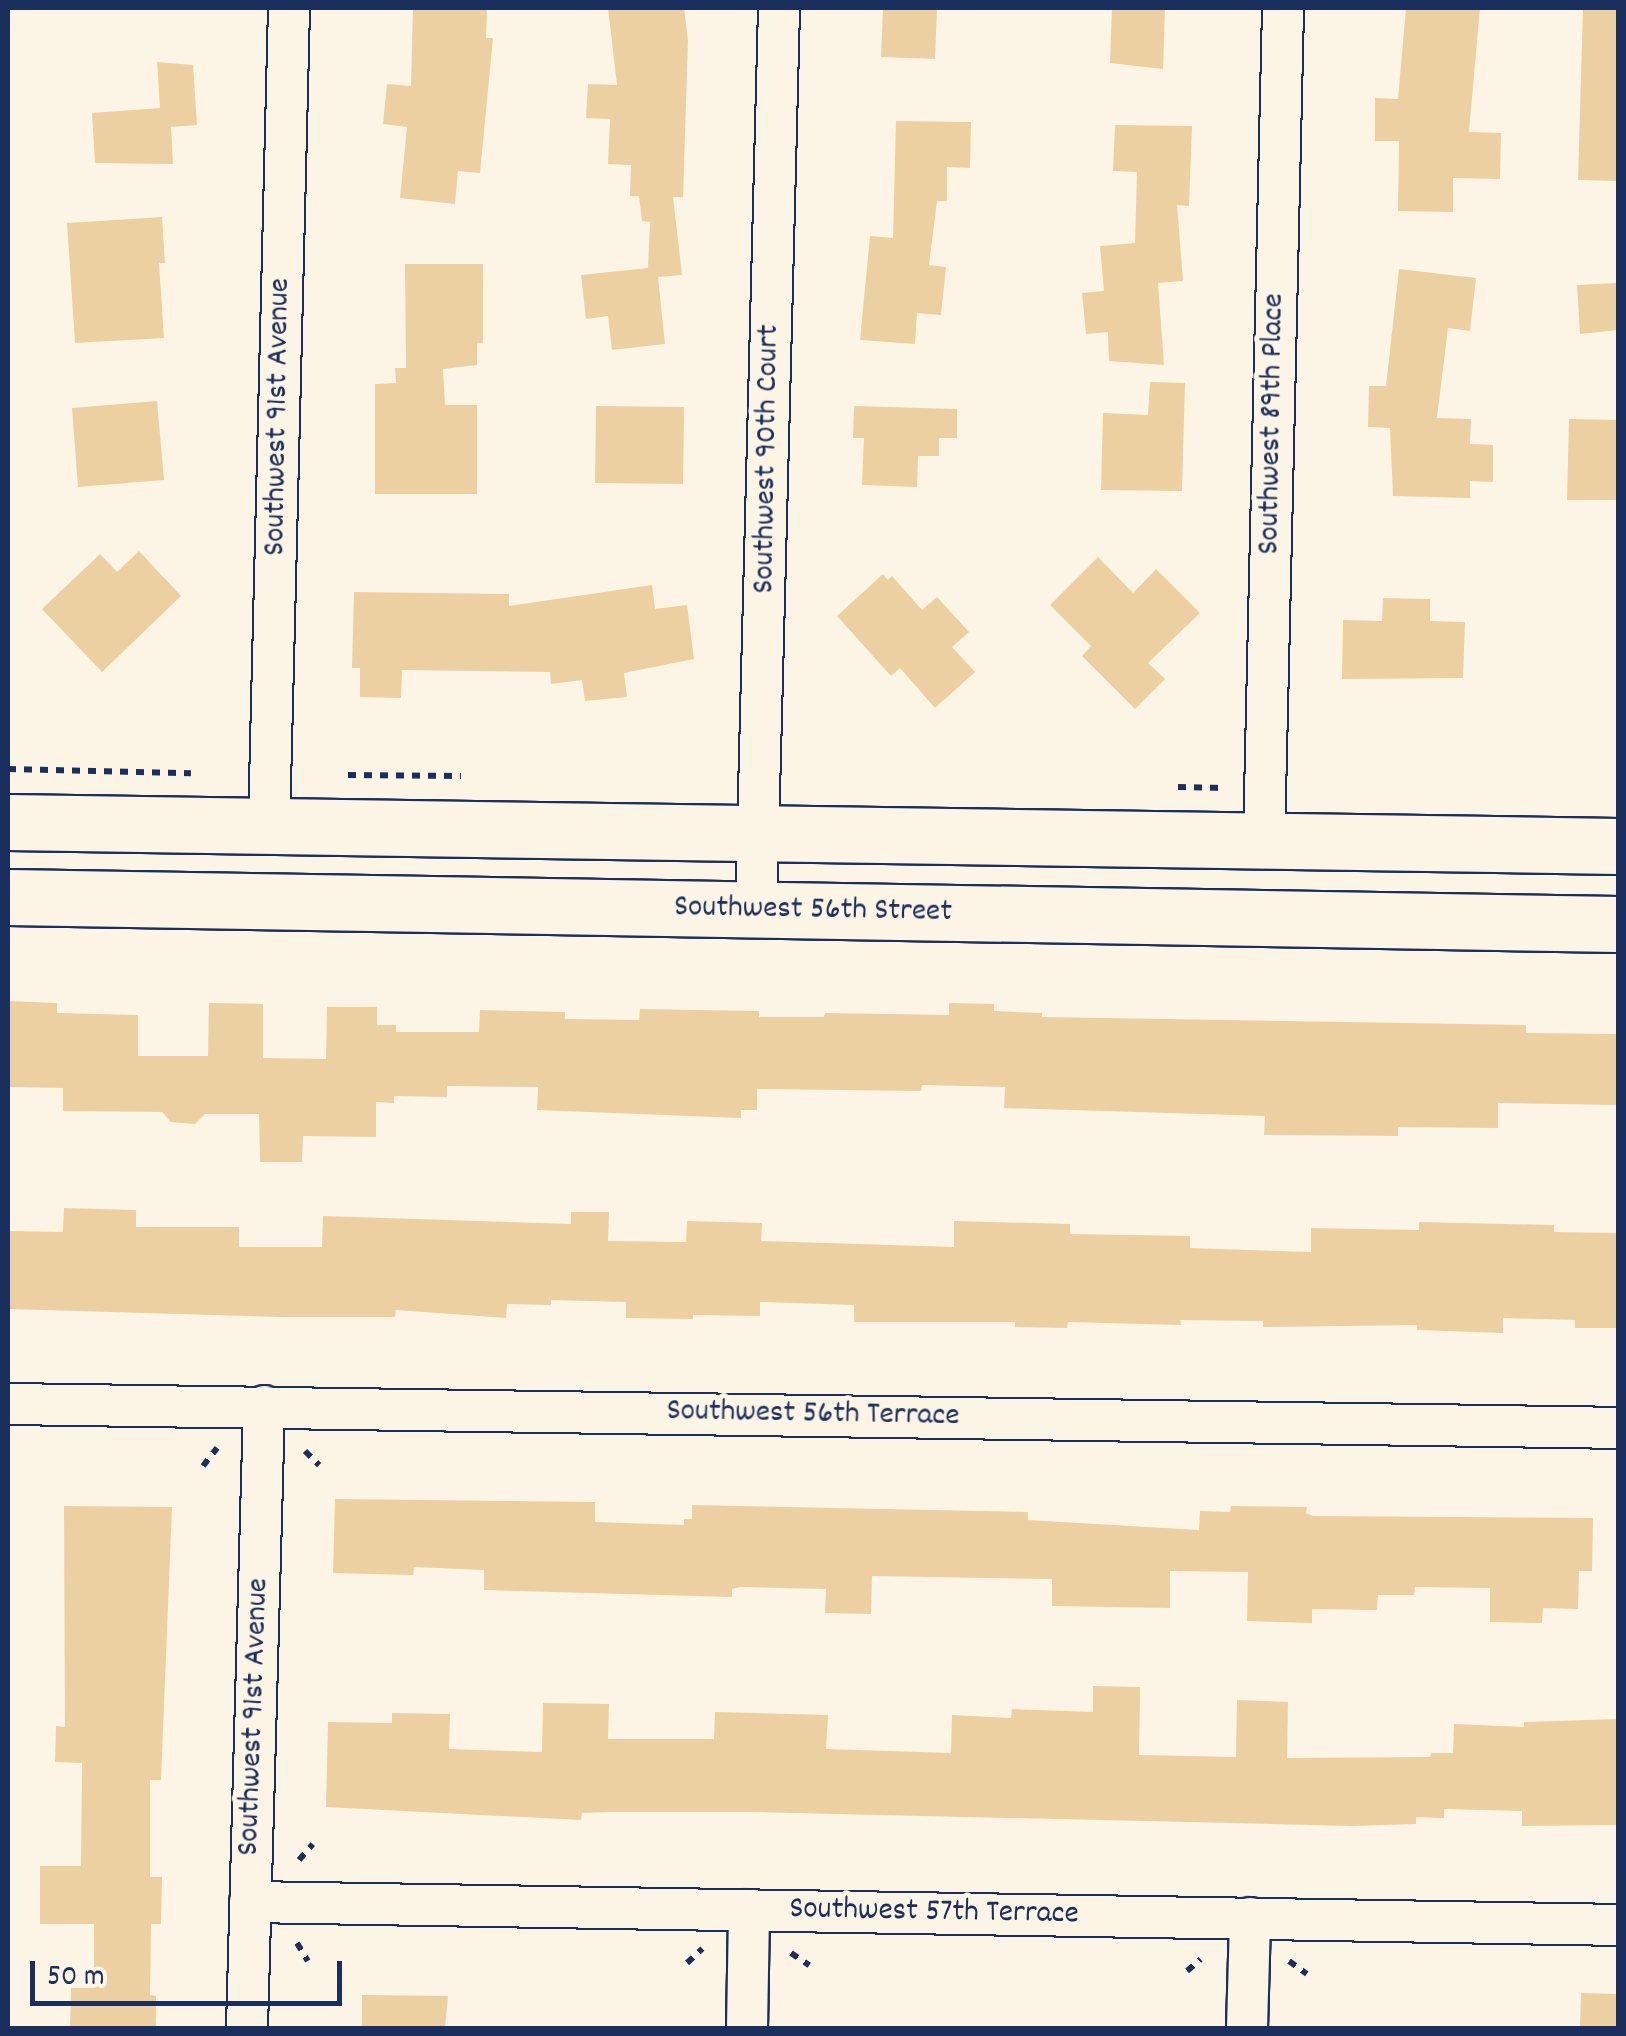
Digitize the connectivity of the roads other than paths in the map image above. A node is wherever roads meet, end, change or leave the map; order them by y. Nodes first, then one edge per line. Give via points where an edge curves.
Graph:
1 (289, 8) edge
2 (780, 8) edge
3 (1283, 8) edge
4 (8, 822) edge
5 (270, 826) junction
6 (758, 835) junction
7 (1264, 840) junction
8 (1618, 846) edge
9 (8, 896) edge
10 (756, 911) junction
11 (1618, 924) edge
12 (8, 1404) edge
13 (264, 1406) junction
14 (1618, 1428) edge
15 (250, 1902) junction
16 (749, 1910) junction
17 (1250, 1918) junction
18 (1618, 1925) edge
19 (247, 2028) edge
20 (746, 2028) edge
21 (1247, 2028) edge

1 - 5 street, Southwest 91st Avenue
2 - 6 street, Southwest 90th Court
3 - 7 street, Southwest 89th Place
4 - 5 main road
5 - 6 main road
6 - 7 main road
6 - 10 street, Southwest 90th Court
7 - 8 main road
9 - 10 main road, Southwest 56th Street
10 - 11 main road, Southwest 56th Street
12 - 13 street, Southwest 56th Terrace
13 - 14 street, Southwest 56th Terrace
13 - 15 street, Southwest 91st Avenue
15 - 16 street, Southwest 57th Terrace
15 - 19 street, Southwest 91st Avenue
16 - 17 street, Southwest 57th Terrace
16 - 20 street
17 - 18 street, Southwest 57th Terrace
17 - 21 street

